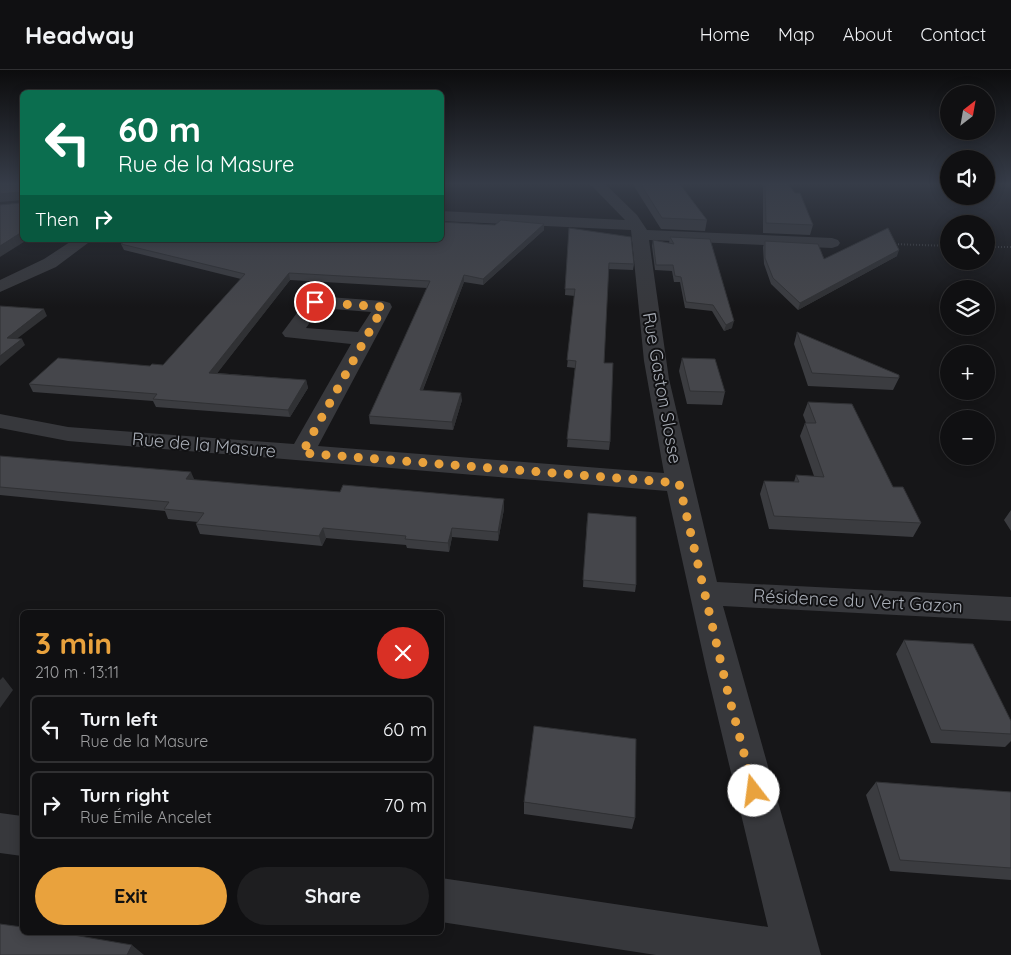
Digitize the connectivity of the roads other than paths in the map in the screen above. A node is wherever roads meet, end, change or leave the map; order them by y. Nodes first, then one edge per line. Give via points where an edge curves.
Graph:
1 (594, 224) edge
2 (633, 224) edge
3 (638, 230) junction
4 (82, 242) edge
5 (832, 243) road end
6 (0, 287) edge
7 (364, 339) dead end
8 (0, 421) edge
9 (302, 453) junction
10 (679, 483) junction
11 (705, 593) junction
12 (1011, 609) edge
13 (0, 833) edge
14 (20, 836) edge
15 (444, 900) edge
16 (798, 955) edge

1 - 3 street
2 - 3 street
3 - 5 street
3 - 10 street, Rue Gaston Slosse via 658,377
4 - 6 street via 50,263
7 - 9 street
8 - 9 street, Rue de la Masure via 68,434
9 - 10 street, Rue de la Masure
10 - 11 street, Rue Gaston Slosse
11 - 12 street, Résidence du Vert Gazon
11 - 16 street, Rue Gaston Slosse via 728,693
13 - 14 street
15 - 16 street

